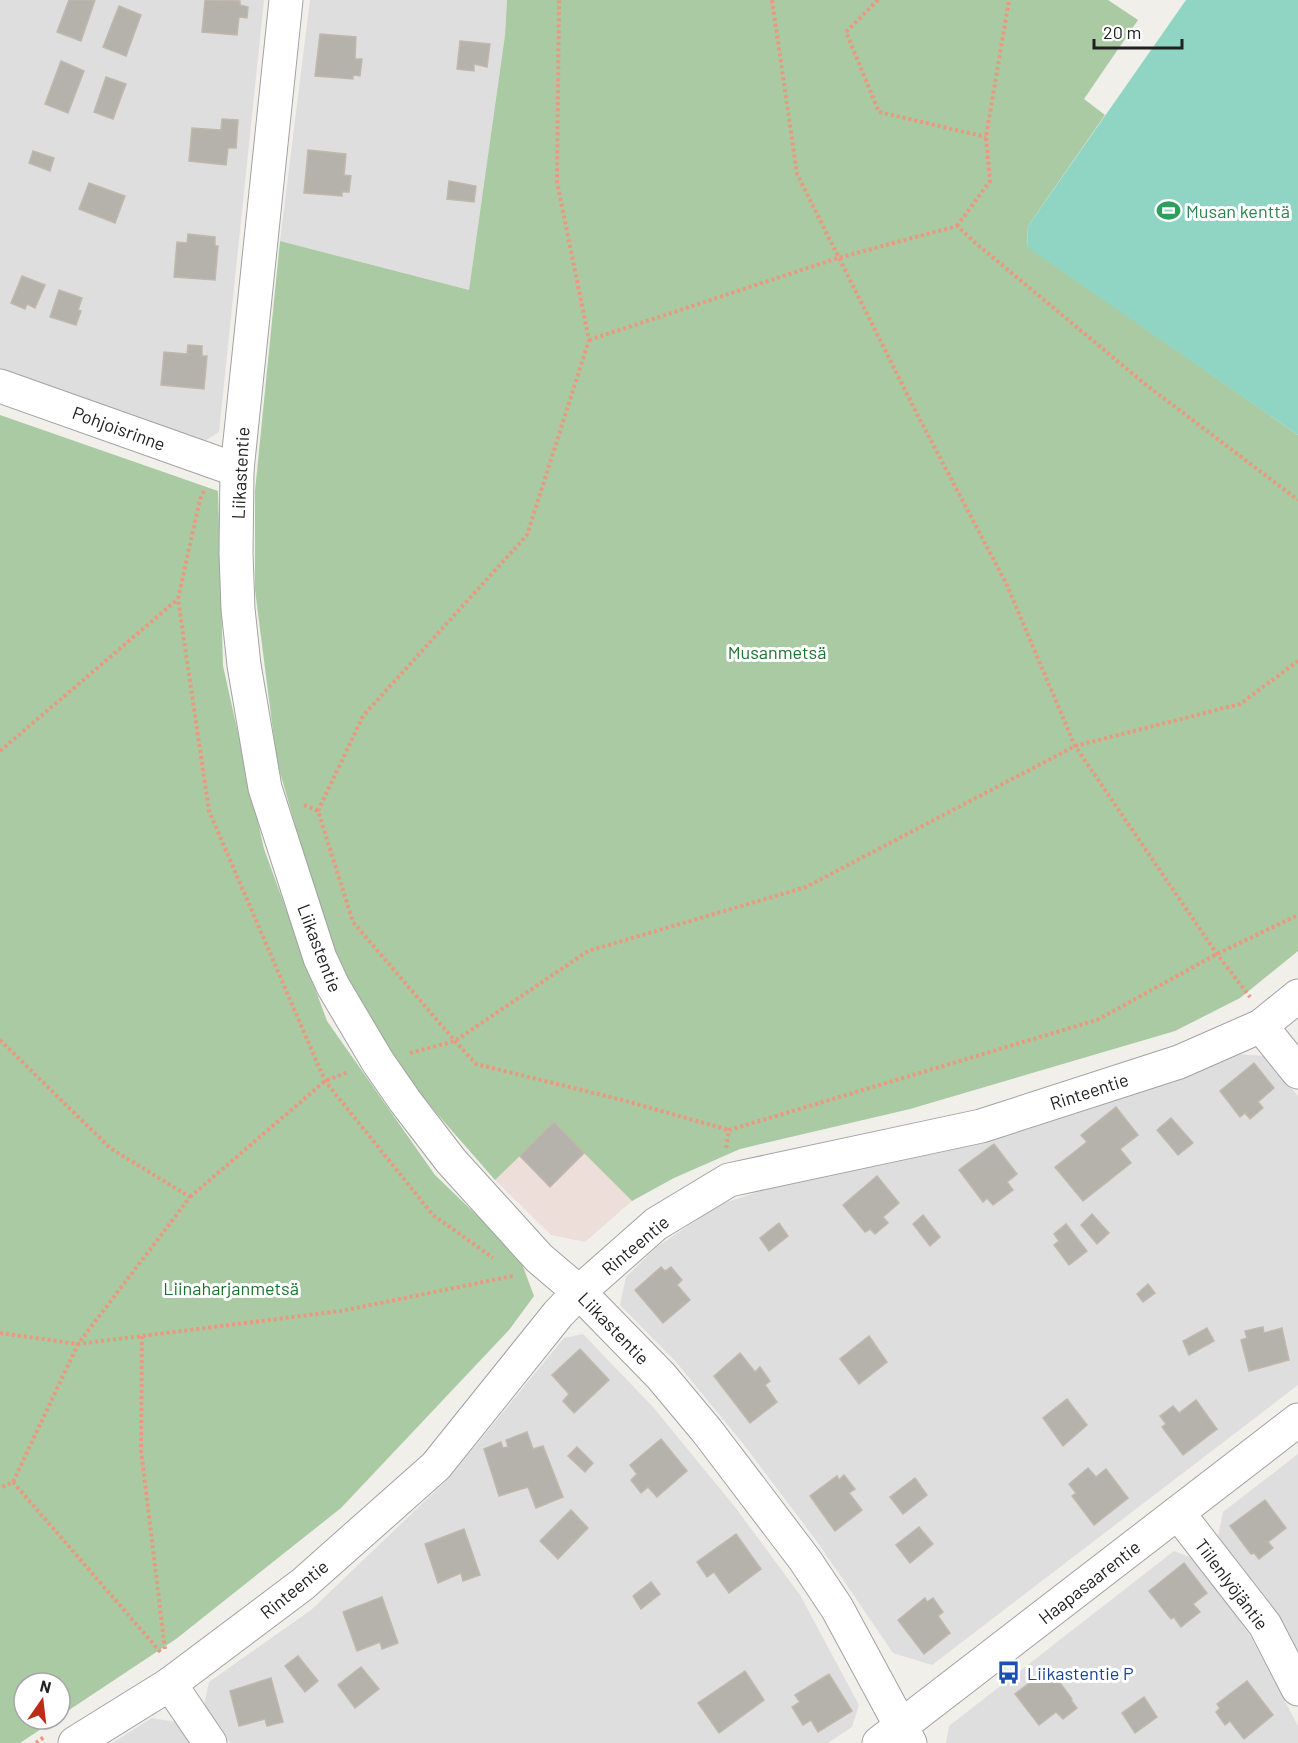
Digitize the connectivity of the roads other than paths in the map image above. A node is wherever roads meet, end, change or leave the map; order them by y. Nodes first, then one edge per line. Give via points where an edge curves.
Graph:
1 (286, 0) edge
2 (0, 386) edge
3 (227, 467) junction
4 (1298, 996) edge
5 (1261, 1026) junction
6 (1298, 1072) edge
7 (579, 1292) junction
8 (1298, 1420) edge
9 (1178, 1513) junction
10 (170, 1684) junction
11 (1298, 1689) edge
12 (897, 1737) edge
13 (60, 1740) edge
14 (210, 1743) edge

1 - 3 street, Liikastentie
2 - 3 street, Pohjoisrinne
3 - 7 street, Liikastentie via 244,665 265,788 320,958 378,1062 451,1161 539,1258
4 - 5 street, Rinteentie
5 - 6 street
5 - 7 street, Rinteentie via 1179,1062 981,1126 729,1180 656,1224
7 - 10 street, Rinteentie via 436,1466 303,1584
7 - 12 street, Liikastentie via 661,1376 805,1560 837,1608
8 - 9 street, Haapasaarentie
9 - 11 street, Tiilenlyöjäntie via 1265,1625
9 - 12 street, Haapasaarentie
10 - 13 street, Rinteentie
10 - 14 street

